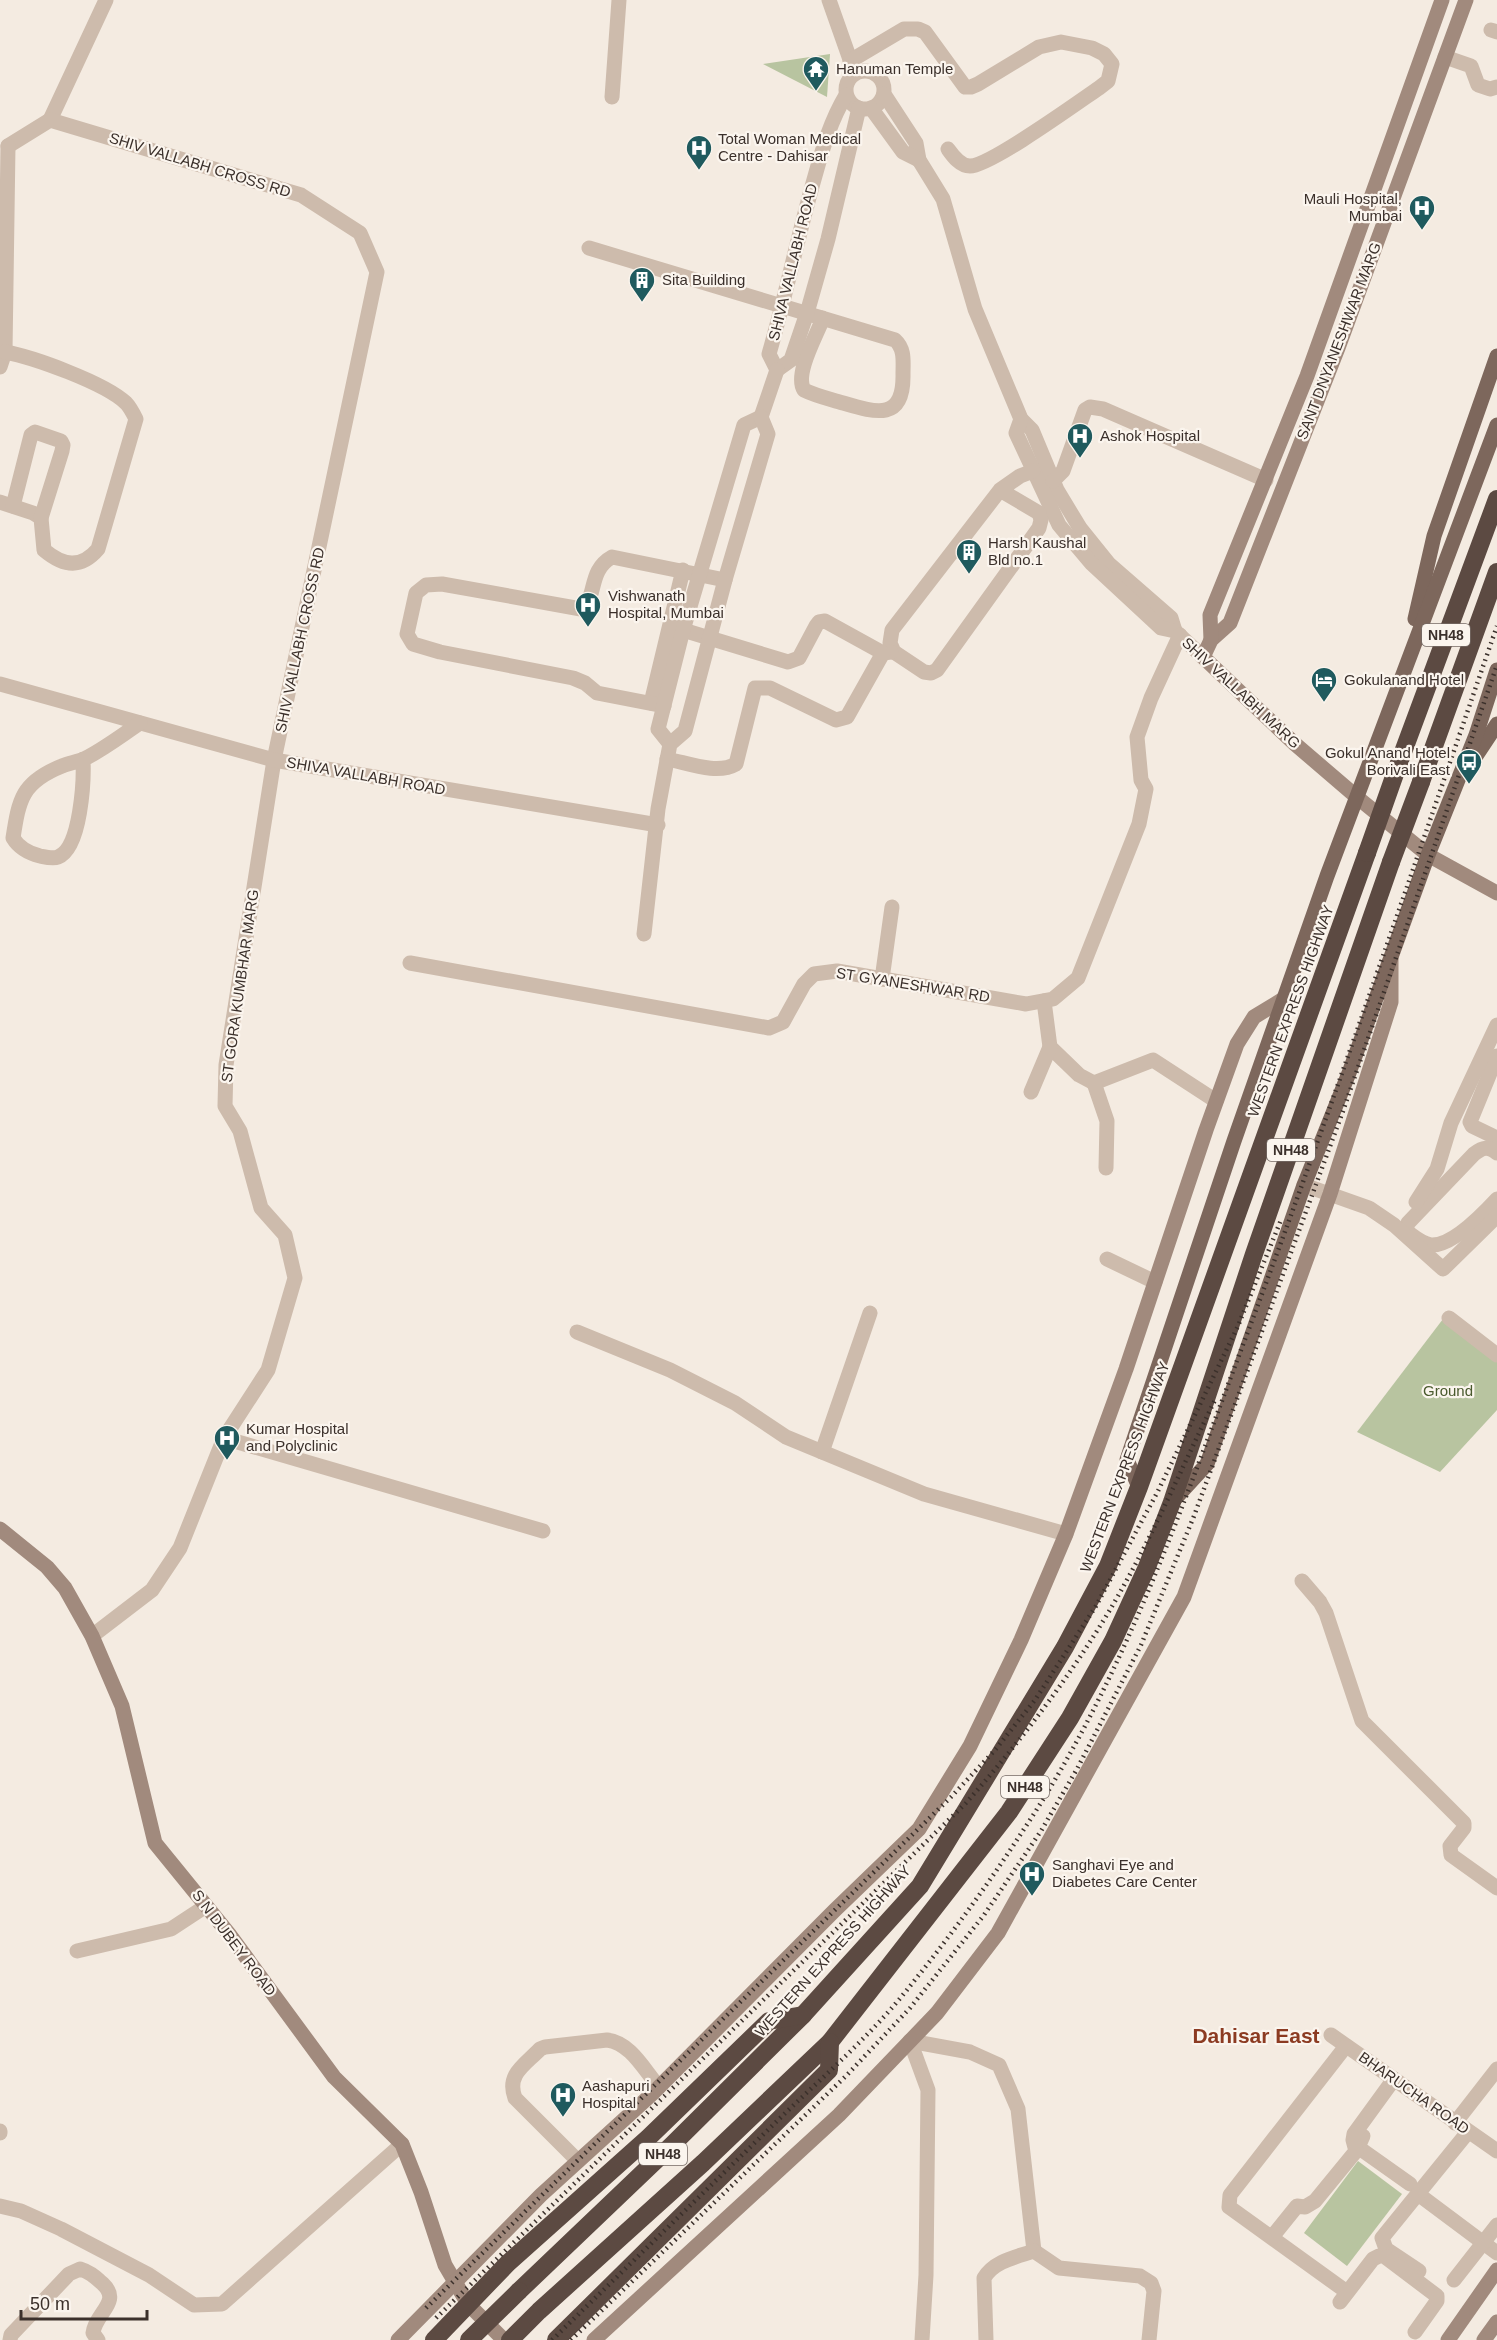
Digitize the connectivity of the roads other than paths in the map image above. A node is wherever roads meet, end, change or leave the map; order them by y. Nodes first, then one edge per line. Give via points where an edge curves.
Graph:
1 (106, 0) edge
2 (619, 0) edge
3 (829, 0) edge
4 (1442, 0) edge
5 (1466, 0) edge
6 (1445, 57) junction
7 (853, 67) junction
8 (1497, 87) edge
9 (884, 94) junction
10 (846, 95) junction
11 (612, 97) dead end
12 (865, 108) junction
13 (50, 120) junction
14 (4, 145) edge
15 (948, 149) dead end
16 (919, 160) junction
17 (589, 248) dead end
18 (783, 305) junction
19 (807, 313) junction
20 (824, 318) junction
21 (1321, 339) junction
22 (1338, 348) junction
23 (5, 352) junction
24 (1497, 356) edge
25 (0, 367) edge
26 (777, 370) junction
27 (760, 417) junction
28 (1022, 419) junction
29 (1497, 425) edge
30 (733, 461) junction
31 (758, 467) junction
32 (1034, 471) junction
33 (1266, 480) junction
34 (1053, 481) junction
35 (1000, 490) junction
36 (1497, 499) edge
37 (6, 504) edge
38 (41, 518) junction
39 (709, 543) junction
40 (734, 549) junction
41 (682, 570) junction
42 (1497, 572) edge
43 (700, 573) junction
44 (725, 579) junction
45 (683, 630) junction
46 (1177, 633) junction
47 (710, 637) junction
48 (1212, 640) junction
49 (888, 652) junction
50 (1203, 657) junction
51 (1497, 670) edge
52 (1401, 680) junction
53 (0, 684) edge
54 (658, 705) junction
55 (140, 723) junction
56 (1497, 724) edge
57 (669, 752) junction
58 (83, 759) junction
59 (274, 760) junction
60 (1456, 785) junction
61 (1358, 798) junction
62 (658, 825) junction
63 (1428, 855) junction
64 (1497, 893) edge
65 (892, 907) dead end
66 (644, 934) dead end
67 (1391, 956) junction
68 (410, 963) dead end
69 (882, 979) junction
70 (1285, 998) junction
71 (1044, 1001) junction
72 (1497, 1025) edge
73 (1050, 1047) junction
74 (1497, 1056) edge
75 (1094, 1083) junction
76 (1031, 1092) dead end
77 (1216, 1101) junction
78 (1497, 1138) edge
79 (1497, 1153) edge
80 (1106, 1168) dead end
81 (1304, 1185) junction
82 (1330, 1194) junction
83 (1497, 1199) edge
84 (1416, 1202) dead end
85 (1497, 1216) edge
86 (1107, 1259) dead end
87 (1155, 1282) junction
88 (870, 1313) dead end
89 (1449, 1318) dead end
90 (577, 1332) dead end
91 (1497, 1355) edge
92 (224, 1438) junction
93 (822, 1452) junction
94 (1139, 1487) junction
95 (1172, 1502) junction
96 (0, 1529) edge
97 (543, 1531) dead end
98 (1066, 1534) junction
99 (1302, 1581) dead end
100 (92, 1636) junction
101 (1497, 1888) edge
102 (206, 1906) junction
103 (77, 1952) dead end
104 (804, 2015) junction
105 (1331, 2035) dead end
106 (910, 2041) junction
107 (830, 2042) junction
108 (1347, 2046) junction
109 (1497, 2069) edge
110 (1394, 2079) junction
111 (659, 2087) junction
112 (1366, 2117) junction
113 (1455, 2123) junction
114 (1468, 2132) junction
115 (402, 2144) junction
116 (1497, 2151) edge
117 (578, 2161) junction
118 (1414, 2189) junction
119 (0, 2206) edge
120 (1497, 2225) edge
121 (1272, 2237) junction
122 (1484, 2242) junction
123 (1034, 2251) junction
124 (1497, 2253) edge
125 (1497, 2270) edge
126 (1419, 2271) dead end
127 (1454, 2280) dead end
128 (455, 2283) junction
129 (468, 2304) junction
130 (1497, 2322) edge
131 (1415, 2332) dead end
132 (10, 2340) edge
133 (98, 2340) edge
134 (398, 2340) edge
135 (434, 2340) edge
136 (469, 2340) edge
137 (504, 2340) edge
138 (510, 2340) edge
139 (556, 2340) edge
140 (594, 2340) edge
141 (922, 2340) edge
142 (986, 2340) edge
143 (1149, 2340) edge
144 (1449, 2340) edge
145 (1484, 2340) edge

1 - 13 street
2 - 11 street
3 - 7 street
4 - 21 street, SANT DNYANESHWAR MARG
5 - 6 street, SANT DNYANESHWAR MARG
6 - 8 street via 1472,66 1478,86
6 - 22 street, SANT DNYANESHWAR MARG
7 - 9 street via 879,76
7 - 10 street
7 - 15 street via 910,28 925,32 965,87 978,84 1039,46 1061,42 1092,48 1112,64 1108,81 1099,88 1031,135 978,164 963,165
9 - 12 street via 881,100
9 - 16 street, SHIV VALLABH MARG via 916,143
10 - 12 street via 853,105
10 - 18 street, SHIVA VALLABH ROAD via 834,115 809,195
12 - 16 street via 903,152
12 - 19 street, SHIVA VALLABH ROAD
13 - 14 street
13 - 59 street, SHIV VALLABH CROSS RD via 301,195 360,233 377,272
14 - 23 street
16 - 28 street, SHIV VALLABH MARG via 943,199 975,309
17 - 18 street
18 - 19 street
18 - 26 street, SHIVA VALLABH ROAD via 769,354
19 - 20 street
19 - 26 street, SHIVA VALLABH ROAD via 791,360
20 - 20 street via 895,340 900,345 903,368 901,396 896,405 882,412 869,411 804,390 800,385 802,369
21 - 22 street
21 - 33 street, SANT DNYANESHWAR MARG
22 - 48 street, SANT DNYANESHWAR MARG via 1230,622
23 - 25 street
23 - 38 street via 67,371 111,392 126,403 136,419 98,549 92,557 81,564 53,557 44,550
24 - 52 main road via 1434,536
26 - 27 street
27 - 30 street via 744,425
27 - 31 street via 768,434
28 - 32 street, SHIV VALLABH MARG via 1016,433
28 - 34 street via 1032,430
29 - 52 main road
30 - 31 street
30 - 39 street
31 - 40 street
32 - 35 street
32 - 46 street, SHIV VALLABH MARG via 1059,525 1091,563 1161,628
33 - 34 street via 1103,409 1090,407 1084,410 1063,471
33 - 48 street, SANT DNYANESHWAR MARG via 1210,615
34 - 46 street via 1080,528 1109,564 1171,618
35 - 49 street via 892,630
35 - 49 street via 1038,513 1039,528 937,669 924,672
36 - 94 highway, WESTERN EXPRESS HIGHWAY / NH48, bridge
37 - 38 street
37 - 38 street via 32,435 35,432 61,441 62,451
39 - 40 street
39 - 43 street
40 - 44 street
41 - 43 street
41 - 54 street
41 - 54 street via 612,557 597,570 588,600 581,609 442,584 426,585 416,593 407,634 413,644 440,652 573,678 597,693
42 - 95 highway, NH48, bridge via 1274,1199
43 - 44 street
43 - 45 street
44 - 47 street
45 - 47 street
45 - 54 street
46 - 50 street, SHIV VALLABH MARG
46 - 71 street, ST GYANESHWAR RD via 1137,737 1146,789 1139,824 1078,978 1053,999
47 - 49 street via 788,662 799,658 816,626 825,621
47 - 57 street via 685,731
48 - 50 street, SANT DNYANESHWAR MARG
49 - 57 street via 843,720 770,688 755,688 736,764 714,768
50 - 61 street, SHIV VALLABH MARG
51 - 60 main road
52 - 61 main road
53 - 55 street, SHIVA VALLABH ROAD
54 - 57 street via 658,729
55 - 58 street
55 - 59 street, SHIVA VALLABH ROAD
56 - 60 main road
57 - 62 street
58 - 58 street via 61,766 24,790 13,838 24,850 51,858 66,851 82,798
59 - 62 street, SHIVA VALLABH ROAD
59 - 92 street, ST GORA KUMBHAR MARG via 226,1065 225,1106 240,1131 261,1208 285,1234 295,1278 268,1370
60 - 63 main road
61 - 63 street, SHIV VALLABH MARG
61 - 70 main road
62 - 66 street
63 - 64 street, SHIV VALLABH MARG
63 - 67 main road
65 - 69 street
67 - 81 main road
67 - 82 street via 1391,1002
68 - 69 street, ST GYANESHWAR RD via 769,1028 783,1022 814,974 837,971
69 - 71 street, ST GYANESHWAR RD via 1026,1004
70 - 77 street via 1254,1017 1238,1044
70 - 94 main road via 1127,1460
71 - 73 street
72 - 84 street via 1451,1123 1437,1169
73 - 75 street via 1079,1075
73 - 76 street
74 - 78 street via 1470,1122
75 - 77 street via 1153,1060
75 - 80 street via 1107,1120
77 - 87 street
79 - 83 street via 1486,1148 1474,1154 1408,1223 1406,1231 1424,1243 1440,1243 1470,1224
81 - 82 street
81 - 95 main road via 1207,1464
82 - 85 street via 1369,1208 1395,1225 1443,1269
82 - 106 street via 1184,1597 998,1933 937,2013
86 - 87 street
87 - 98 street
88 - 93 street
89 - 91 street
90 - 93 street via 670,1370 735,1403 786,1437
92 - 97 street
92 - 100 street, ST GORA KUMBHAR MARG via 180,1548 152,1590
93 - 98 street via 924,1494
94 - 104 highway, WESTERN EXPRESS HIGHWAY / NH48 via 1108,1566 1071,1637 920,1886
95 - 107 highway, NH48 via 1113,1641 1070,1718 1009,1812
96 - 100 street, S N DUBEY ROAD via 47,1567 65,1588
98 - 111 street via 970,1746 919,1829
99 - 101 street via 1326,1613 1362,1721 1464,1822 1449,1852
100 - 102 street, S N DUBEY ROAD via 122,1706 155,1843
102 - 103 street via 171,1929
102 - 115 street, S N DUBEY ROAD via 334,2077
104 - 129 highway via 769,2021
104 - 136 highway, WESTERN EXPRESS HIGHWAY / NH48, bridge
105 - 108 street, BHARUCHA ROAD
106 - 123 street via 970,2052 999,2065 1018,2109
106 - 140 street via 839,2115
106 - 141 street via 928,2090
107 - 138 highway, NH48
107 - 139 highway via 829,2070
108 - 110 street, BHARUCHA ROAD
108 - 121 street via 1230,2195 1229,2207
109 - 113 street
110 - 112 street
110 - 113 street, BHARUCHA ROAD
111 - 117 street
111 - 117 street via 630,2051 616,2041 540,2049 513,2077 512,2091
112 - 118 street via 1369,2126 1359,2145
112 - 121 street via 1354,2134 1356,2151 1315,2201 1305,2207 1297,2206
113 - 114 street, BHARUCHA ROAD
114 - 116 street, BHARUCHA ROAD
114 - 118 street
115 - 119 street via 222,2304 194,2305 149,2275 61,2229
115 - 128 street, S N DUBEY ROAD
117 - 128 street
118 - 122 street
118 - 126 street via 1382,2238 1386,2249
120 - 122 street
121 - 131 street via 1343,2297 1373,2259 1384,2256 1437,2296
122 - 124 street
122 - 127 street
123 - 142 street via 1003,2262 984,2278
123 - 143 street via 1059,2268 1140,2276 1151,2283 1154,2291
125 - 144 street
128 - 129 street, S N DUBEY ROAD
128 - 134 street
129 - 135 highway
129 - 137 street, S N DUBEY ROAD
130 - 145 street
132 - 133 street via 69,2274 80,2269 90,2272 109,2290 109,2303 94,2325 93,2333

